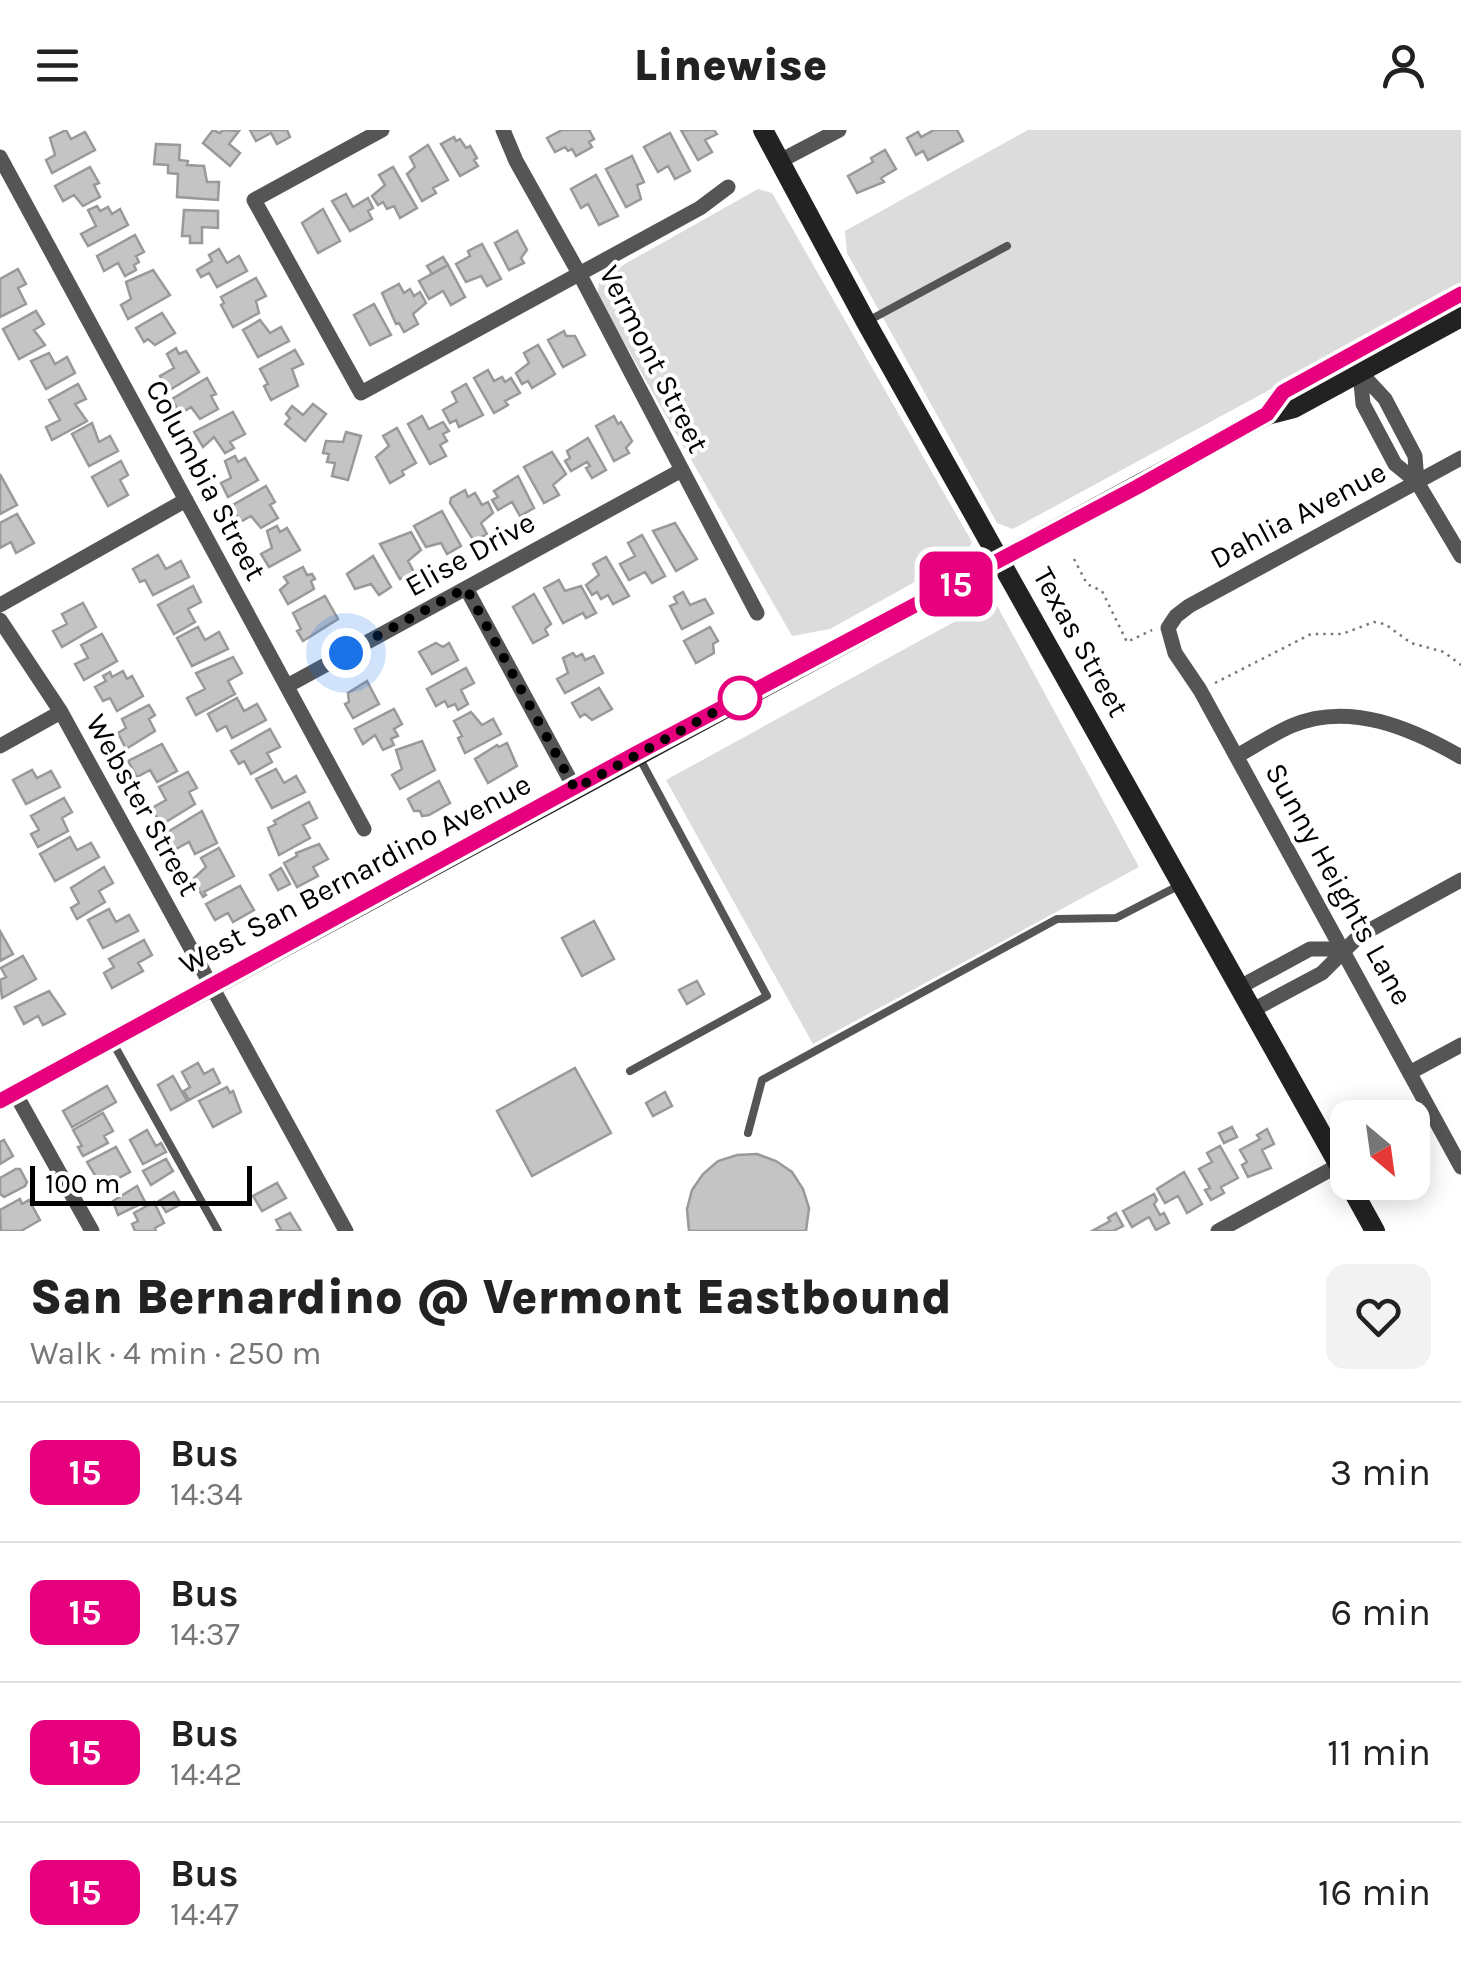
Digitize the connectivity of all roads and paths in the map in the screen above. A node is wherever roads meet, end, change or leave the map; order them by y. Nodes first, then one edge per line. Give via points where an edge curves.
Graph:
1 (382, 130) edge
2 (503, 130) edge
3 (763, 130) edge
4 (838, 130) edge
5 (0, 156) edge
6 (780, 161) junction
7 (728, 187) dead end
8 (1007, 246) dead end
9 (580, 275) junction
10 (1461, 294) edge
11 (1461, 302) edge
12 (1461, 317) edge
13 (866, 322) junction
14 (1360, 372) junction
15 (1267, 414) junction
16 (1461, 458) edge
17 (680, 471) junction
18 (1418, 482) junction
19 (186, 500) junction
20 (1461, 556) edge
21 (1074, 560) dead end
22 (1002, 561) junction
23 (466, 588) junction
24 (0, 604) edge
25 (757, 613) dead end
26 (0, 620) edge
27 (1168, 628) junction
28 (1461, 665) edge
29 (287, 686) junction
30 (1200, 690) junction
31 (61, 712) junction
32 (0, 746) edge
33 (637, 753) junction
34 (1237, 756) junction
35 (1461, 757) edge
36 (575, 789) junction
37 (364, 829) dead end
38 (1461, 880) edge
39 (1180, 885) junction
40 (1343, 950) junction
41 (210, 986) junction
42 (1238, 988) junction
43 (1250, 1011) junction
44 (112, 1041) junction
45 (1461, 1045) edge
46 (630, 1072) dead end
47 (1411, 1072) junction
48 (7, 1097) edge
49 (748, 1133) dead end
50 (1330, 1150) edge
51 (1461, 1168) edge
52 (1330, 1182) edge
53 (1358, 1200) edge
54 (92, 1231) edge
55 (218, 1231) edge
56 (346, 1231) edge
57 (1218, 1231) edge
58 (1375, 1231) edge

1 - 9 street via 254,200 362,393
2 - 9 street, Vermont Street
3 - 6 main road, Texas Street
4 - 6 street
5 - 19 street, Columbia Street
6 - 13 main road, Texas Street
7 - 9 street
8 - 13 lane
9 - 17 street, Vermont Street
10 - 15 main road, West San Bernardino Avenue via 1283,392
11 - 14 main road via 1371,353
12 - 14 main road, West San Bernardino Avenue
13 - 22 main road, Texas Street
14 - 15 main road, West San Bernardino Avenue via 1294,408
14 - 18 street via 1382,394 1415,456
15 - 22 main road, West San Bernardino Avenue
16 - 18 street, Dahlia Avenue
17 - 23 street, Elise Drive
17 - 25 street, Vermont Street
18 - 20 street
18 - 27 street, Dahlia Avenue via 1189,606
19 - 24 street
19 - 29 street, Columbia Street
21 - 27 path via 1088,584 1102,591 1128,642
22 - 33 main road, West San Bernardino Avenue
22 - 39 main road, Texas Street
23 - 29 street, Elise Drive
23 - 36 street
26 - 31 street, Webster Street
27 - 30 street, Sunny Heights Lane
28 - 30 path via 1374,622 1342,634 1311,634
29 - 37 street, Columbia Street
30 - 34 street, Sunny Heights Lane
31 - 32 street
31 - 41 street, Webster Street
33 - 36 main road, West San Bernardino Avenue
33 - 46 lane via 767,996
34 - 35 street via 1294,725 1332,716 1372,718
34 - 40 street, Sunny Heights Lane
36 - 41 main road, West San Bernardino Avenue
38 - 40 street
39 - 42 main road, Texas Street
39 - 49 lane via 1116,918 1056,919 762,1080
40 - 42 street via 1310,949
40 - 43 street via 1322,973
40 - 47 street, Sunny Heights Lane
41 - 44 main road, West San Bernardino Avenue
41 - 56 street, Webster Street
42 - 43 main road, Texas Street
43 - 50 main road, Texas Street
44 - 48 main road, West San Bernardino Avenue
44 - 55 lane
45 - 47 street
47 - 51 street, Sunny Heights Lane
48 - 54 street
52 - 57 street
53 - 58 main road, Texas Street

